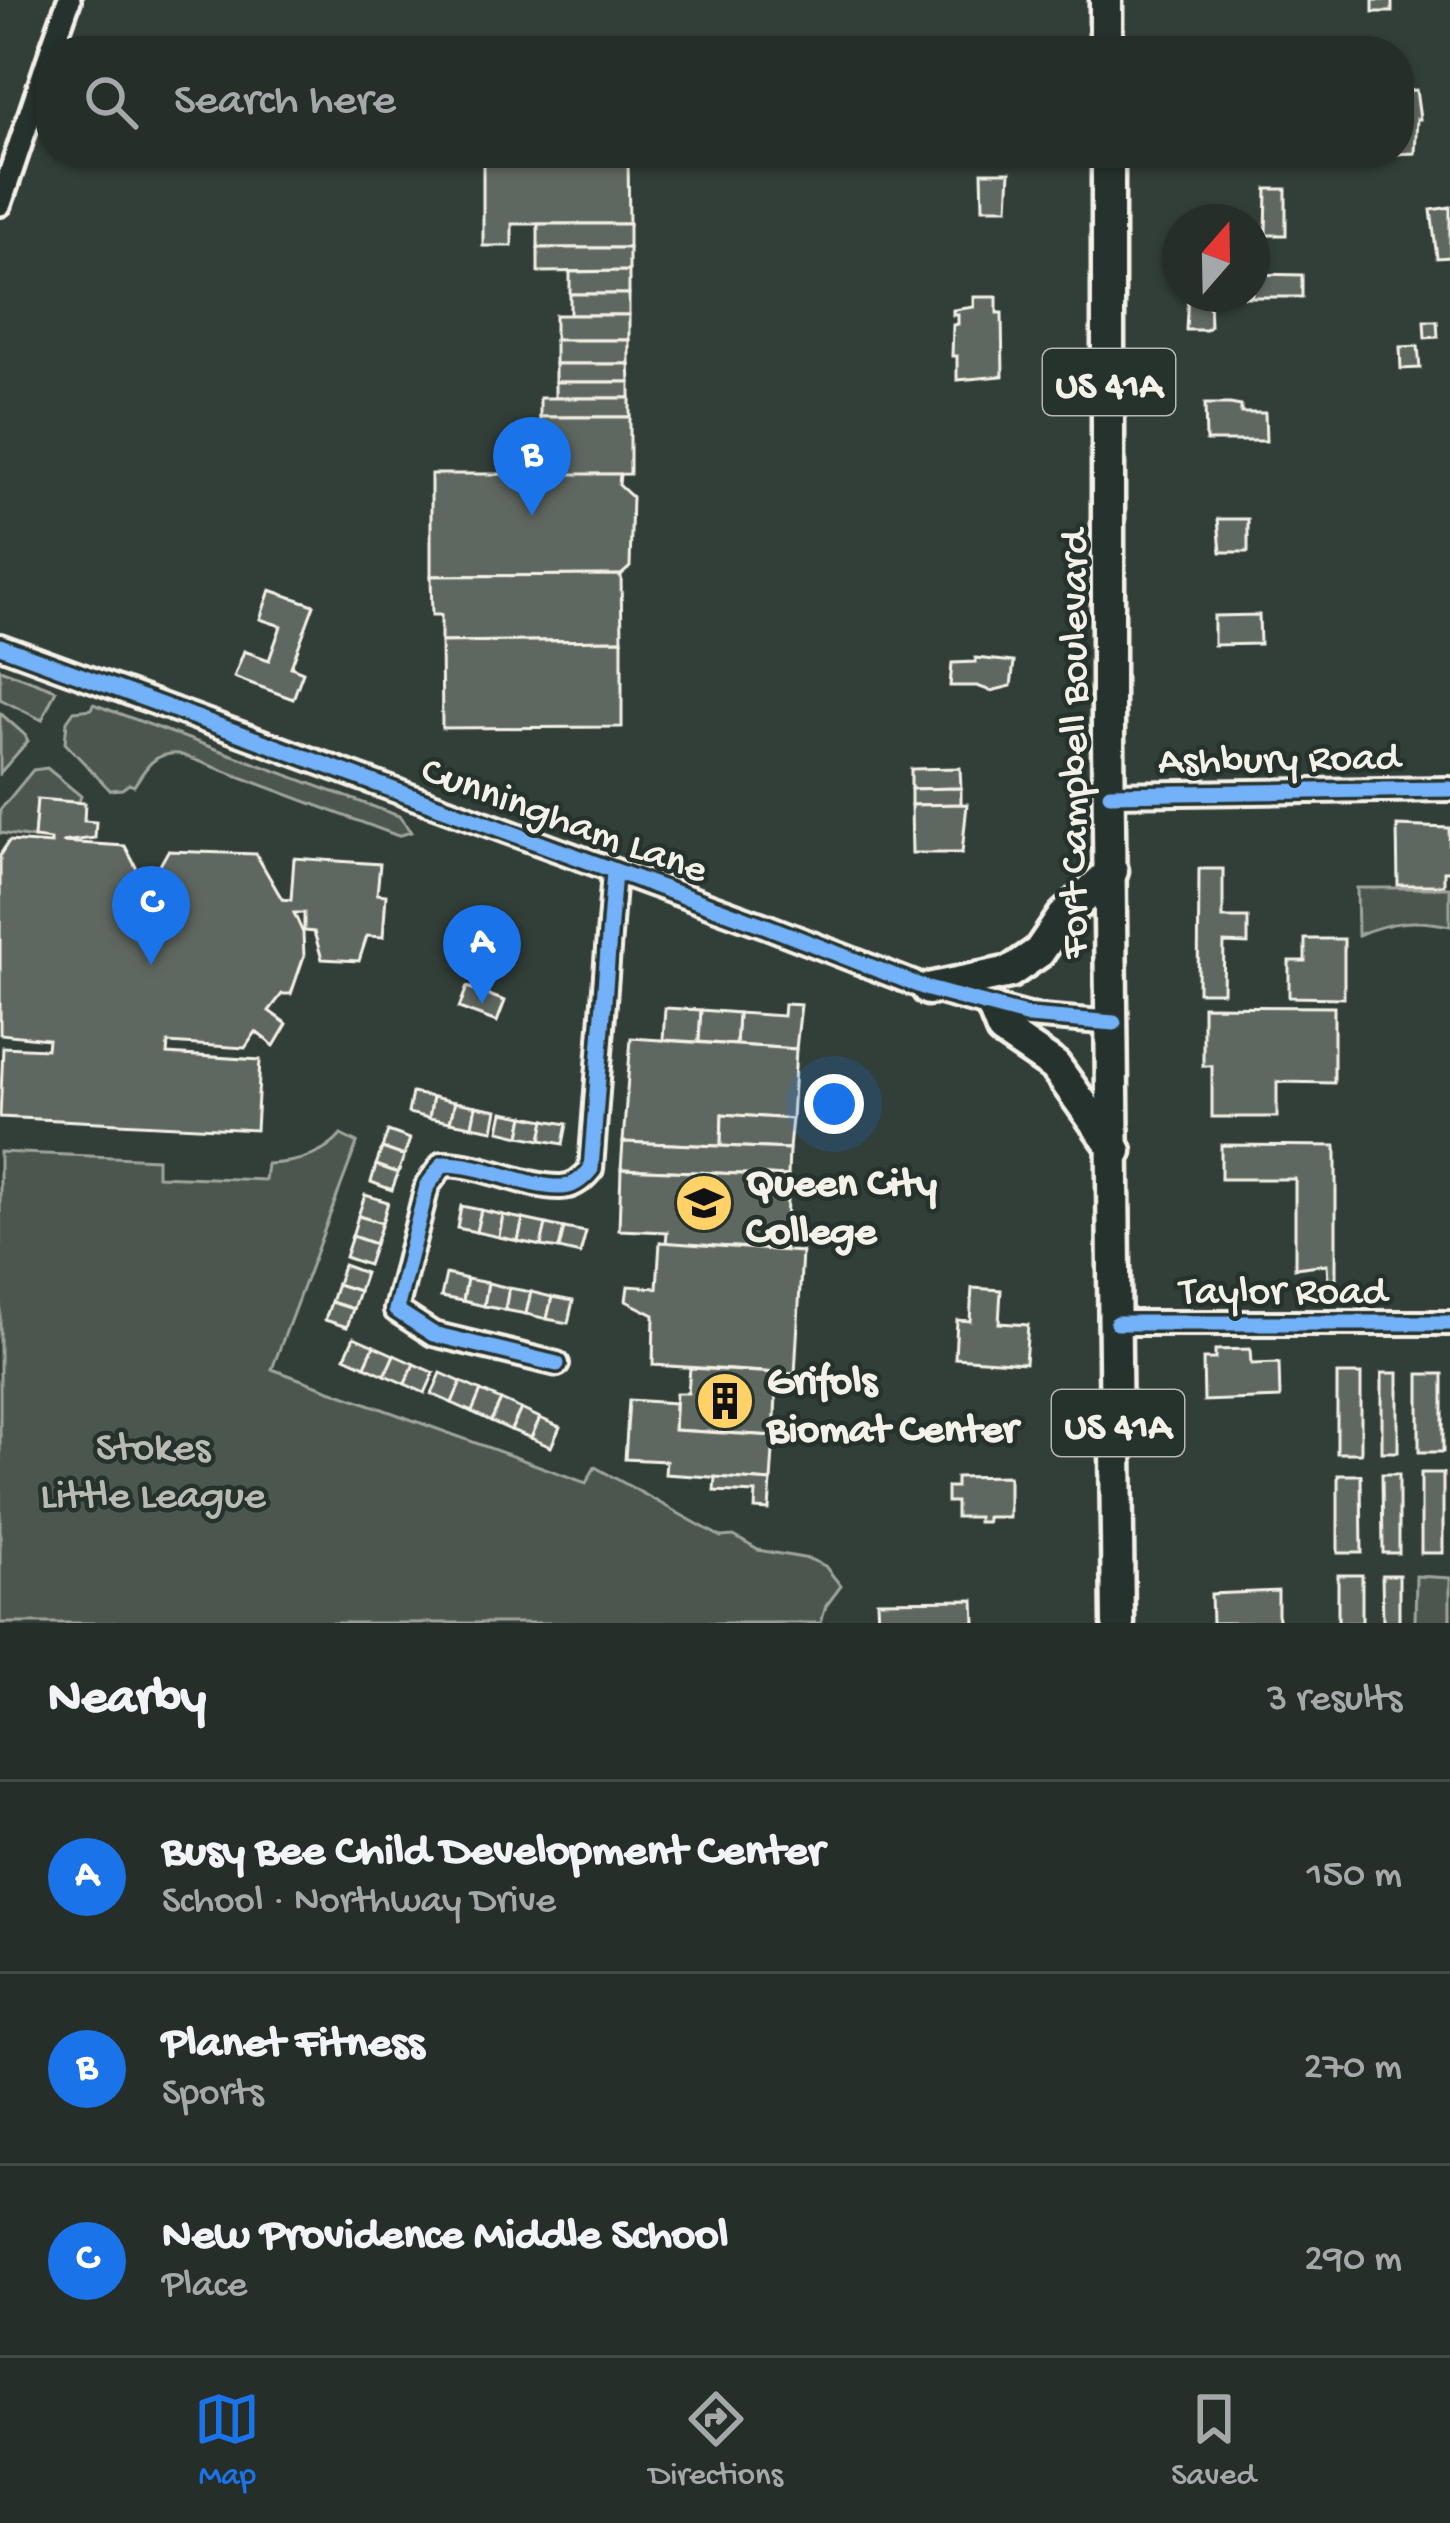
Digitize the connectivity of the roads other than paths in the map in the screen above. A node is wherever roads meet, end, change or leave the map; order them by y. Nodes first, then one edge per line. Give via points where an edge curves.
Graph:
1 (69, 0) edge
2 (1106, 0) edge
3 (57, 36) edge
4 (1106, 36) edge
5 (36, 96) edge
6 (1108, 168) edge
7 (0, 203) edge
8 (0, 646) edge
9 (1450, 789) edge
10 (1109, 794) junction
11 (1112, 871) junction
12 (614, 872) junction
13 (928, 989) junction
14 (994, 1010) junction
15 (1114, 1022) junction
16 (1116, 1151) junction
17 (1117, 1323) junction
18 (1450, 1323) edge
19 (556, 1364) dead end
20 (1118, 1623) edge

1 - 3 street
2 - 4 highway
5 - 7 street
6 - 10 highway, Fort Campbell Boulevard / US 41A
8 - 12 street, Cunningham Lane
9 - 10 street, Ashbury Road
10 - 11 highway, Fort Campbell Boulevard / US 41A
11 - 13 highway via 1010,973
11 - 15 highway, Fort Campbell Boulevard / US 41A
12 - 13 street, Cunningham Lane
12 - 19 street via 592,1168 560,1188 443,1164 427,1186 396,1310 433,1334
13 - 14 street, Cunningham Lane
14 - 15 street, Cunningham Lane
14 - 16 highway via 1002,1030 1054,1066
15 - 16 highway, Fort Campbell Boulevard / US 41A
16 - 17 highway, Fort Campbell Boulevard / US 41A
17 - 18 street, Taylor Road
17 - 20 highway, Fort Campbell Boulevard / US 41A

